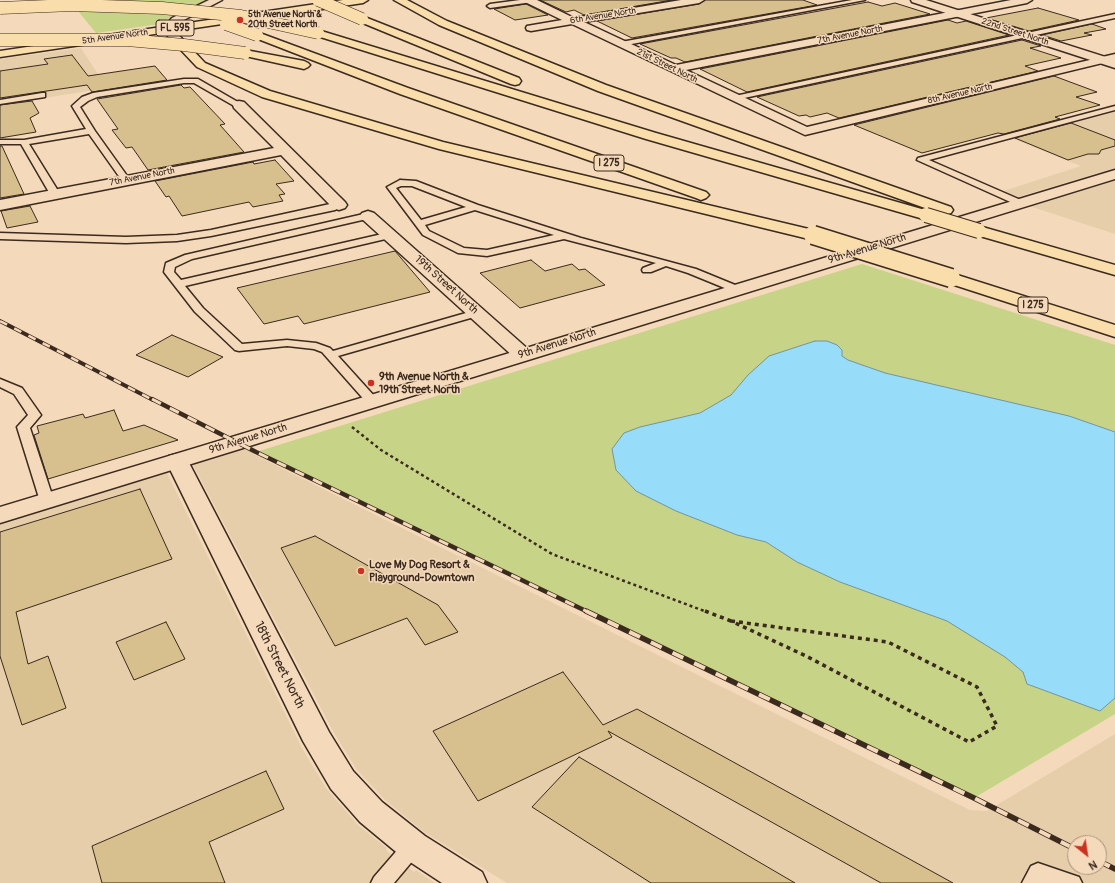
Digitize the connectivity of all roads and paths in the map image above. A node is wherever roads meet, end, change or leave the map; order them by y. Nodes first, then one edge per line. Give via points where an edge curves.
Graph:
1 (74, 0) edge
2 (157, 0) edge
3 (217, 0) edge
4 (318, 0) edge
5 (367, 0) edge
6 (399, 0) edge
7 (530, 0) edge
8 (699, 0) edge
9 (862, 0) edge
10 (916, 0) edge
11 (1027, 0) edge
12 (419, 5) edge
13 (490, 6) dead end
14 (0, 8) edge
15 (0, 12) edge
16 (958, 14) junction
17 (1115, 16) edge
18 (574, 21) junction
19 (530, 28) dead end
20 (167, 29) junction
21 (1025, 35) junction
22 (0, 40) edge
23 (621, 44) junction
24 (0, 54) edge
25 (1111, 60) edge
26 (674, 69) junction
27 (404, 91) junction
28 (42, 95) dead end
29 (735, 98) junction
30 (0, 102) edge
31 (239, 105) joint
32 (1115, 108) edge
33 (91, 130) junction
34 (805, 131) joint
35 (651, 136) junction
36 (0, 142) edge
37 (24, 142) junction
38 (284, 150) junction
39 (1115, 174) edge
40 (126, 180) junction
41 (55, 194) junction
42 (1020, 203) junction
43 (0, 205) edge
44 (339, 205) joint
45 (475, 207) junction
46 (368, 216) joint
47 (419, 224) junction
48 (986, 229) junction
49 (391, 235) junction
50 (813, 235) junction
51 (0, 236) edge
52 (564, 236) junction
53 (666, 263) junction
54 (647, 270) dead end
55 (1115, 270) edge
56 (179, 284) junction
57 (736, 289) junction
58 (477, 313) junction
59 (1115, 331) edge
60 (522, 354) junction
61 (330, 355) junction
62 (0, 383) edge
63 (372, 401) junction
64 (335, 412) junction
65 (177, 461) junction
66 (47, 501) junction
67 (0, 516) edge
68 (731, 621) junction
69 (413, 846) junction
70 (381, 883) edge
71 (470, 883) edge
72 (1032, 883) edge
73 (1072, 883) edge

1 - 15 main road
2 - 27 main road, I 275, bridge
3 - 20 street via 176,20
4 - 35 main road, bridge
5 - 20 main road, 5th Avenue North / FL 595
6 - 12 main road
7 - 13 lane
7 - 18 street, 21st Street North
8 - 18 street, 6th Avenue North
9 - 23 lane
10 - 16 street, 22nd Street North
11 - 16 street, 7th Avenue North
12 - 48 main road via 443,24 602,88 945,210
14 - 35 main road, bridge via 72,5 162,8 268,21 318,33
16 - 21 street, 22nd Street North
16 - 26 street, 7th Avenue North
17 - 21 lane
18 - 19 street, 6th Avenue North
18 - 23 street, 21st Street North
20 - 24 main road, 5th Avenue North / FL 595
20 - 50 main road via 200,65 266,94 439,145
21 - 25 street, 22nd Street North
21 - 29 lane
22 - 27 main road, bridge via 127,40 192,46 282,60
23 - 26 street, 21st Street North
25 - 34 street, 8th Avenue North
26 - 29 street, 21st Street North
27 - 50 main road, I 275
28 - 30 lane
29 - 34 street, 21st Street North
31 - 33 lane via 195,81 96,95 76,106
31 - 38 street
32 - 42 lane via 922,160
33 - 37 lane
33 - 40 lane
35 - 48 main road, bridge via 926,216
36 - 37 lane
37 - 41 lane
38 - 40 street, 7th Avenue North
38 - 44 street
39 - 42 street, 9th Avenue North
40 - 41 street, 7th Avenue North
41 - 43 street, 7th Avenue North
42 - 57 street, 9th Avenue North
44 - 51 lane via 177,238 126,240
45 - 47 lane
45 - 47 lane via 413,183 400,183 391,187
45 - 52 lane
46 - 49 street, 19th Street North
46 - 56 lane via 189,257 170,265 169,272
47 - 52 lane via 426,233 462,251 487,253
48 - 55 main road
49 - 56 lane
49 - 58 street, 19th Street North
50 - 59 main road, I 275, bridge
52 - 53 lane
53 - 54 lane
53 - 57 lane
56 - 61 lane via 199,310 239,348 288,343 316,346 326,350
57 - 60 street, 9th Avenue North
58 - 60 street, 19th Street North
58 - 61 lane
60 - 63 street, 9th Avenue North
61 - 63 lane
62 - 66 lane via 18,391 35,415 22,427
63 - 64 street, 9th Avenue North
64 - 65 street, 9th Avenue North
64 - 68 path via 380,450 552,554
65 - 66 street, 9th Avenue North
65 - 69 street, 18th Street North via 318,741 342,780 371,812
66 - 67 street, 9th Avenue North
68 - 68 path via 806,656 969,742 997,726 977,687 888,642
69 - 70 lane
69 - 71 street
72 - 73 lane via 1038,872

